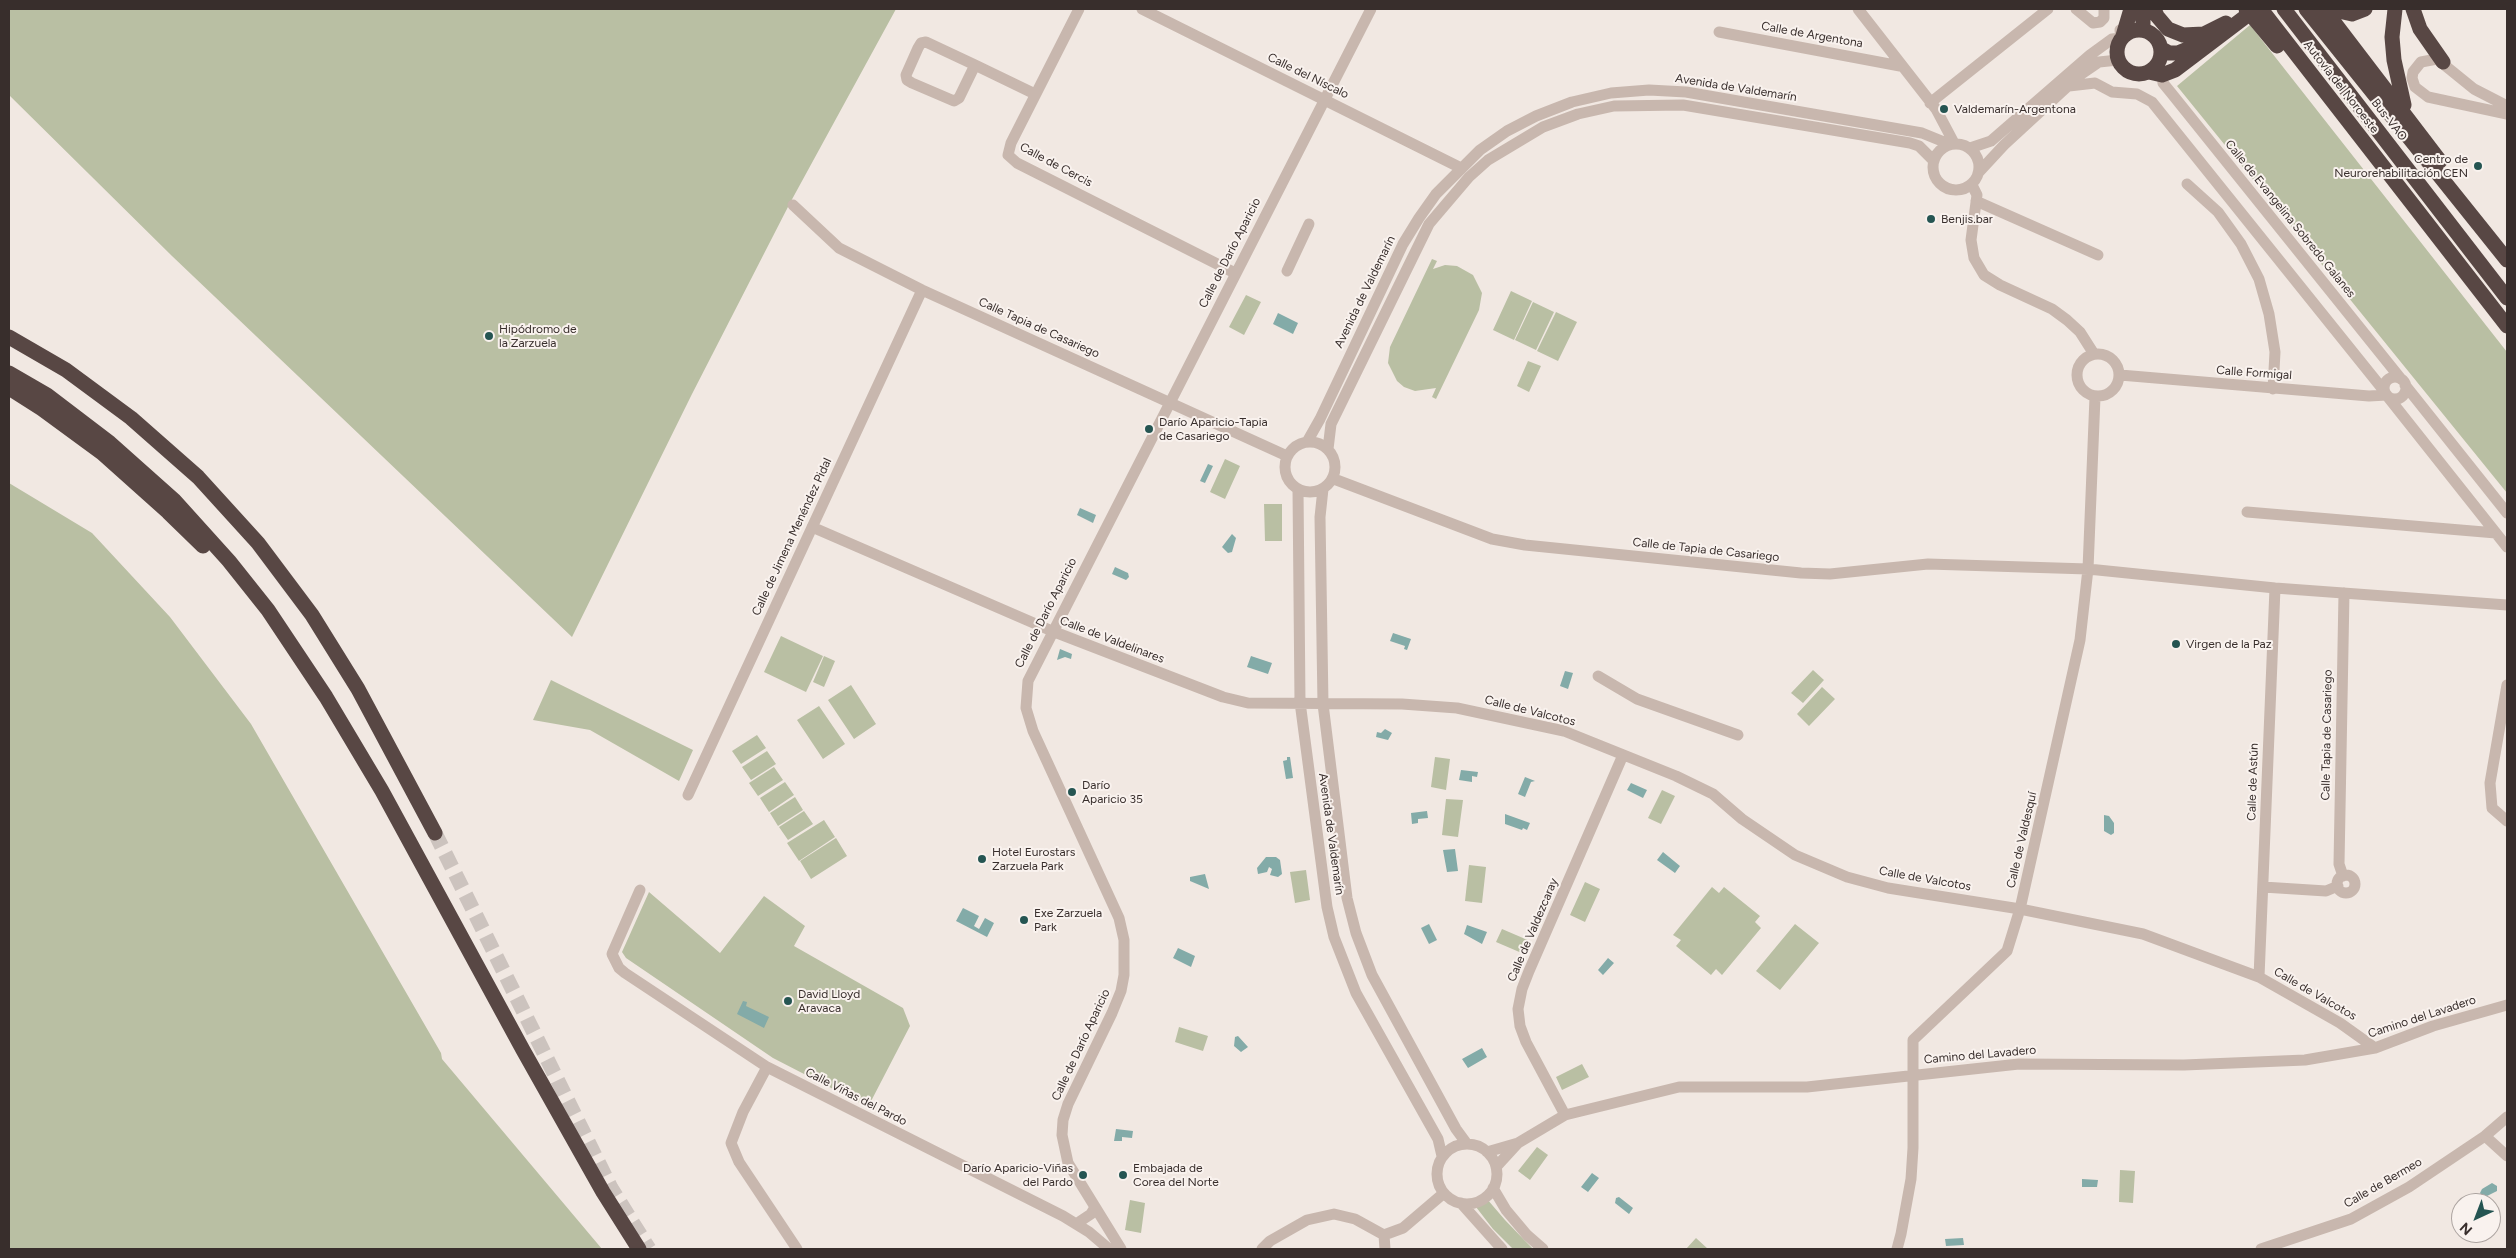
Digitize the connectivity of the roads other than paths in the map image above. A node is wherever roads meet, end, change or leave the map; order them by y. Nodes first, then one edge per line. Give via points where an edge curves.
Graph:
1 (1079, 9) edge
2 (1142, 9) edge
3 (1371, 9) edge
4 (1874, 9) edge
5 (2048, 9) edge
6 (2076, 9) edge
7 (2104, 9) edge
8 (2126, 9) edge
9 (2131, 9) edge
10 (2143, 9) edge
11 (2154, 9) edge
12 (2261, 9) edge
13 (2286, 9) edge
14 (2306, 9) edge
15 (2324, 9) edge
16 (2330, 9) edge
17 (2366, 9) edge
18 (2395, 9) edge
19 (2413, 9) edge
20 (1861, 13) edge
21 (2244, 13) edge
22 (2227, 23) junction
23 (2143, 30) junction
24 (1719, 32) dead end
25 (2119, 35) junction
26 (2162, 49) junction
27 (2118, 60) junction
28 (2443, 62) junction
29 (975, 65) junction
30 (1900, 66) junction
31 (2156, 74) junction
32 (2069, 86) junction
33 (1035, 94) junction
34 (1324, 100) junction
35 (1930, 102) junction
36 (2507, 106) edge
37 (2407, 114) junction
38 (2507, 114) edge
39 (2360, 134) junction
40 (1951, 144) junction
41 (1970, 148) junction
42 (1934, 161) junction
43 (1461, 168) junction
44 (1979, 172) junction
45 (2187, 184) dead end
46 (1972, 185) junction
47 (1976, 201) junction
48 (793, 205) dead end
49 (1309, 224) dead end
50 (2507, 245) edge
51 (2098, 255) dead end
52 (2507, 260) edge
53 (1287, 271) dead end
54 (1235, 273) junction
55 (2507, 282) edge
56 (922, 290) junction
57 (2507, 298) edge
58 (2507, 326) edge
59 (9, 337) edge
60 (2094, 354) junction
61 (9, 373) edge
62 (2120, 375) junction
63 (2403, 382) junction
64 (9, 388) edge
65 (2272, 389) junction
66 (2386, 394) junction
67 (2095, 396) junction
68 (1169, 402) junction
69 (1307, 442) junction
70 (1328, 449) junction
71 (1287, 456) junction
72 (1334, 478) junction
73 (1298, 489) junction
74 (1323, 490) junction
75 (2247, 512) dead end
76 (2507, 513) edge
77 (812, 526) junction
78 (2496, 533) junction
79 (2507, 547) edge
80 (2088, 569) junction
81 (2275, 588) junction
82 (2344, 593) junction
83 (2507, 606) edge
84 (268, 610) junction
85 (1052, 631) junction
86 (1598, 676) dead end
87 (2507, 685) edge
88 (1300, 702) junction
89 (1323, 704) junction
90 (1738, 735) dead end
91 (1624, 755) junction
92 (688, 795) dead end
93 (2507, 821) edge
94 (435, 832) tunnel mouth
95 (2263, 887) junction
96 (640, 890) dead end
97 (2020, 909) junction
98 (2259, 977) junction
99 (2507, 1006) edge
100 (2375, 1048) junction
101 (767, 1067) junction
102 (1912, 1075) junction
103 (1565, 1115) junction
104 (2507, 1117) edge
105 (2485, 1136) junction
106 (1518, 1143) junction
107 (1467, 1144) junction
108 (1487, 1152) junction
109 (1442, 1156) junction
110 (2507, 1156) edge
111 (1496, 1167) junction
112 (1493, 1188) junction
113 (1444, 1192) junction
114 (1461, 1203) junction
115 (1095, 1207) junction
116 (1104, 1221) junction
117 (1076, 1224) junction
118 (1089, 1232) junction
119 (1384, 1235) junction
120 (639, 1249) edge
121 (798, 1249) edge
122 (1109, 1249) edge
123 (1120, 1249) edge
124 (1262, 1249) edge
125 (1385, 1249) edge
126 (1502, 1249) edge
127 (1543, 1249) edge
128 (1896, 1249) edge
129 (2260, 1249) edge

1 - 33 street, Calle de Cercis
2 - 34 street, Calle del Níscalo
3 - 34 street, Calle de Darío Aparicio
4 - 20 street, Calle de Argentona
5 - 35 street
6 - 7 street via 2093,23 2104,18
8 - 25 street
9 - 25 highway
10 - 23 highway
11 - 22 highway via 2168,28 2184,35 2204,34
12 - 39 highway, Autovía del Noroeste
13 - 55 highway
13 - 57 highway, Bus-VAO
14 - 52 highway, Autovía del Noroeste
15 - 37 highway
16 - 17 highway via 2352,14
18 - 37 highway via 2392,37 2396,80
19 - 28 highway via 2420,29
20 - 30 street, Calle de Argentona
21 - 22 highway
21 - 31 highway via 2175,70
21 - 39 highway via 2326,106
22 - 26 highway via 2186,51 2169,53
23 - 25 highway
23 - 26 highway via 2156,37
24 - 30 street, Calle de Argentona
25 - 27 highway
25 - 41 street via 2075,67 1991,141
26 - 31 highway
27 - 31 highway via 2129,72
27 - 32 street via 2099,62
28 - 36 street via 2474,89
28 - 38 street via 2428,60 2416,66 2412,78 2423,95
29 - 29 street via 926,42 921,43 906,75 912,83 954,102
29 - 33 street
30 - 35 street, Calle de Argentona
31 - 63 street, Calle de Evangelina Sobredo Galanes
32 - 44 street
32 - 66 street via 2095,84 2112,92 2147,98
33 - 54 street, Calle de Cercis via 1010,143 1008,155
34 - 43 street, Calle del Níscalo
34 - 54 street, Calle de Darío Aparicio
35 - 40 street, Calle de Argentona
37 - 50 highway
39 - 58 highway, Autovía del Noroeste
40 - 41 street
40 - 42 street via 1939,151
40 - 43 street, Avenida de Valdemarín via 1922,133 1686,92 1649,90 1572,102 1536,116 1507,131
41 - 44 street via 1978,159
42 - 46 street via 1934,172 1948,189 1959,190
42 - 70 street, Avenida de Valdemarín via 1919,146 1910,143 1683,104 1614,106 1578,114 1543,127 1482,166 1429,224 1331,424
43 - 69 street, Avenida de Valdemarín via 1436,194 1403,244
44 - 46 street
45 - 65 street via 2218,212 2241,244 2259,279 2275,352
46 - 47 street
47 - 51 street
47 - 60 street via 1971,240 1974,258 1984,275 2052,309 2080,332
48 - 56 street, Calle Tapia de Casariego via 839,248
49 - 53 street
54 - 68 street, Calle de Darío Aparicio
56 - 68 street, Calle Tapia de Casariego
56 - 77 street, Calle de Jimena Menéndez Pidal
59 - 94 highway via 66,370 131,418 198,477 258,543 312,615 358,689
60 - 62 street via 2115,362
60 - 67 street via 2083,360 2076,377 2084,391
61 - 84 highway via 55,401 174,500
62 - 65 street, Calle Formigal
62 - 67 street via 2115,388 2106,395
63 - 66 street via 2394,377 2388,380 2384,385
63 - 66 street via 2405,392 2401,397 2395,399
63 - 76 street, Calle de Evangelina Sobredo Galanes
64 - 84 highway via 102,453
65 - 66 street, Calle Formigal via 2369,396
66 - 78 street
67 - 80 street, Calle de Valdesquí
68 - 71 street, Calle Tapia de Casariego
68 - 85 street, Calle de Darío Aparicio
69 - 70 street via 1318,443
69 - 71 street
70 - 72 street via 1336,465
71 - 73 street via 1285,471 1290,483
72 - 74 street
72 - 80 street, Calle de Tapia de Casariego via 1492,539 1525,545 1801,573 1830,574 1928,564
73 - 74 street via 1312,493
73 - 88 street, Avenida de Valdemarín
74 - 89 street, Avenida de Valdemarín via 1320,517
75 - 78 street
77 - 85 street, Calle de Valdelinares
77 - 92 street, Calle de Jimena Menéndez Pidal
78 - 79 street
80 - 81 street
80 - 97 street, Calle de Valdesquí via 2080,640
81 - 82 street
81 - 95 street, Calle de Astún
82 - 83 street
82 - 95 street, Calle Tapia de Casariego via 2340,881 2326,891
84 - 120 highway via 326,697 382,791 528,1059
85 - 88 street, Calle de Valdelinares via 1223,697 1248,703
85 - 115 street, Calle de Darío Aparicio via 1028,681 1026,708 1119,918 1124,940 1121,991 1063,1120 1063,1150
86 - 90 street via 1638,699
87 - 93 street via 2490,783 2492,808
88 - 89 street, Calle de Valcotos
88 - 109 street, Avenida de Valdemarín via 1327,907 1334,938 1356,993 1438,1139
89 - 91 street, Calle de Valcotos via 1458,708 1564,731
89 - 107 street, Avenida de Valdemarín via 1347,898 1356,933 1393,1016
91 - 97 street, Calle de Valcotos via 1713,794 1742,819 1795,855 1847,877 1888,888
91 - 103 street, Calle de Valdezcaray via 1529,971 1518,1009 1526,1042
95 - 98 street, Calle de Astún
96 - 101 street, Calle Viñas del Pardo via 614,946 612,954 615,961 625,973
97 - 98 street, Calle de Valcotos via 2144,934
97 - 102 street, Calle de Valdesquí via 2007,951 1913,1040
98 - 100 street, Calle de Valcotos via 2340,1023
99 - 100 street, Camino del Lavadero via 2433,1026
100 - 102 street, Camino del Lavadero via 2305,1060 2184,1065 2019,1064
101 - 117 street, Calle Viñas del Pardo
101 - 121 street via 731,1143 739,1162
102 - 103 street, Camino del Lavadero via 1807,1087 1679,1087
102 - 128 street, Calle de Valdesquí via 1911,1180
103 - 106 street, Camino del Lavadero
104 - 105 street, Calle de Bermeo
105 - 110 street
105 - 129 street, Calle de Bermeo via 2409,1187 2352,1218
106 - 108 street, Camino del Lavadero
106 - 111 street, Camino del Lavadero
107 - 108 street
107 - 109 street via 1454,1146
108 - 111 street
109 - 113 street via 1437,1174
111 - 112 street
112 - 114 street via 1477,1202
112 - 127 street via 1506,1210
113 - 114 street
113 - 119 street via 1403,1228
114 - 126 street
115 - 116 street, Calle de Darío Aparicio
115 - 117 street via 1091,1214
116 - 118 street
116 - 123 street, Calle de Darío Aparicio
117 - 118 street, Calle Viñas del Pardo
118 - 122 street, Calle Viñas del Pardo
119 - 124 street via 1356,1219 1334,1214 1307,1220
119 - 125 street

